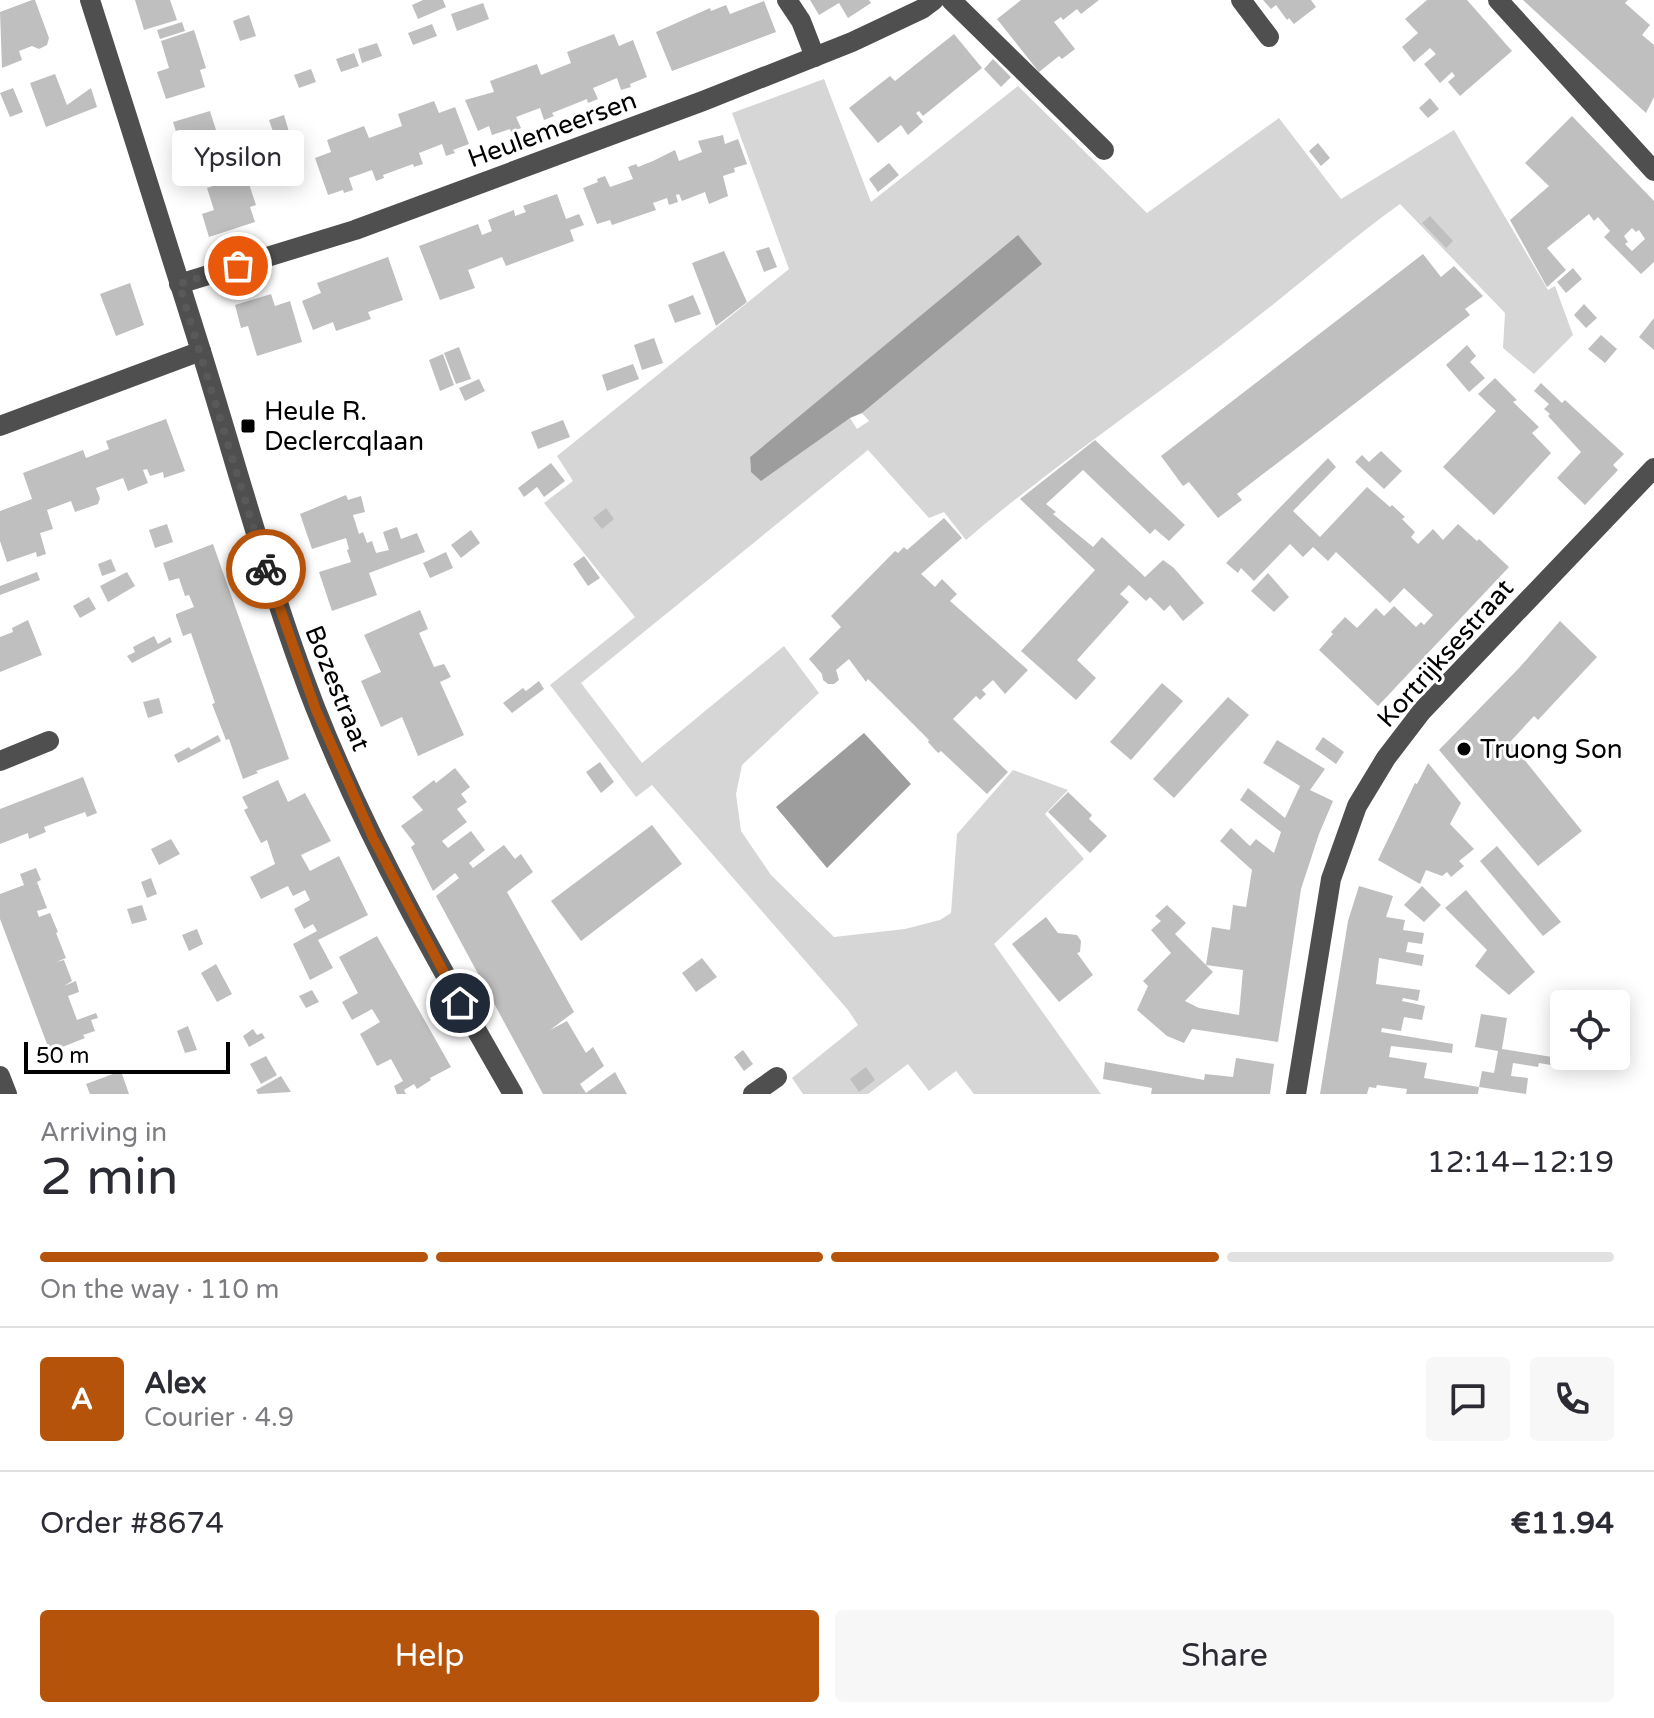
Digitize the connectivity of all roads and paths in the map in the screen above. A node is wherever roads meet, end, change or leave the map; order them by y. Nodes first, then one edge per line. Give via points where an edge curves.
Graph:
1 (90, 0) edge
2 (787, 0) edge
3 (934, 0) edge
4 (951, 0) edge
5 (1241, 0) edge
6 (1498, 0) edge
7 (1269, 37) dead end
8 (815, 57) junction
9 (1104, 150) dead end
10 (1654, 171) edge
11 (179, 284) junction
12 (201, 351) junction
13 (0, 426) edge
14 (1654, 468) edge
15 (49, 741) dead end
16 (0, 761) edge
17 (0, 1076) edge
18 (777, 1077) dead end
19 (7, 1094) edge
20 (513, 1094) edge
21 (753, 1094) edge
22 (1296, 1094) edge

1 - 11 street, Bozestraat
2 - 8 street
3 - 8 street, Heulemeersen
4 - 9 street
5 - 7 street
6 - 10 street
8 - 11 street, Heulemeersen via 355,230
11 - 12 street, Bozestraat
12 - 13 street
12 - 20 street, Bozestraat via 262,555 316,710 373,838
14 - 22 street, Kortrijksestraat via 1422,711 1357,806 1331,879
15 - 16 street
17 - 19 street
18 - 21 street

